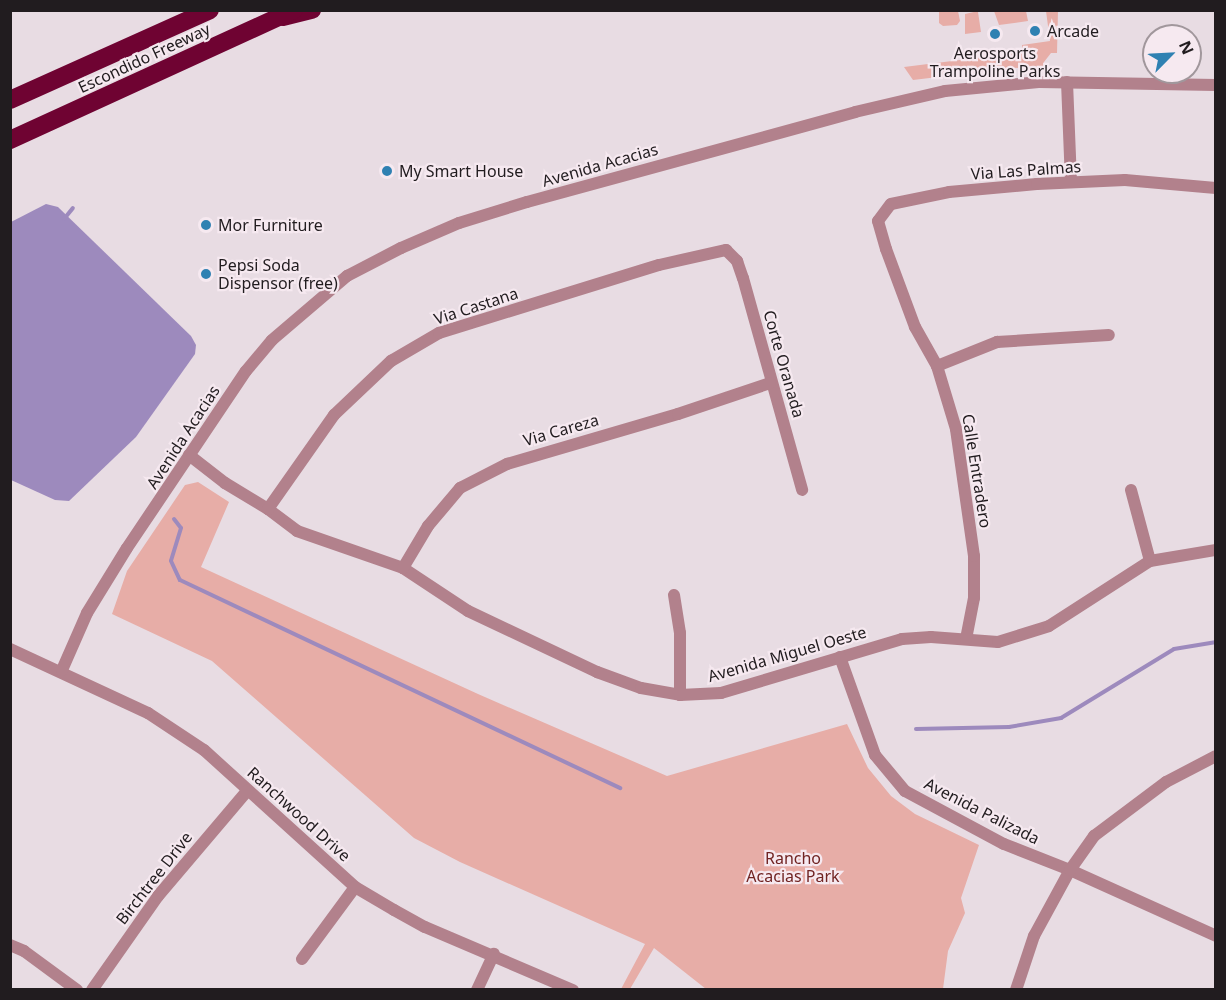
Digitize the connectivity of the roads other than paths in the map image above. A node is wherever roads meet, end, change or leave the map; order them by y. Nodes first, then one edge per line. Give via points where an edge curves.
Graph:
1 (210, 10) edge
2 (312, 10) edge
3 (286, 14) edge
4 (1067, 81) junction
5 (1215, 85) edge
6 (10, 100) edge
7 (10, 140) edge
8 (1071, 182) junction
9 (1215, 188) edge
10 (886, 249) joint
11 (726, 250) joint
12 (1109, 334) dead end
13 (937, 366) junction
14 (770, 383) junction
15 (189, 455) junction
16 (802, 490) dead end
17 (1131, 490) dead end
18 (268, 509) junction
19 (1215, 550) edge
20 (1150, 561) junction
21 (403, 568) junction
22 (674, 595) dead end
23 (966, 639) junction
24 (10, 649) edge
25 (840, 657) junction
26 (62, 670) junction
27 (680, 695) junction
28 (1215, 756) edge
29 (247, 791) junction
30 (1070, 870) junction
31 (355, 887) junction
32 (1215, 936) edge
33 (10, 945) edge
34 (494, 954) junction
35 (302, 959) dead end
36 (76, 990) edge
37 (92, 990) edge
38 (477, 990) edge
39 (573, 990) edge
40 (1016, 990) edge

1 - 6 highway, Escondido Freeway
2 - 3 highway, Escondido Freeway
3 - 7 highway, Escondido Freeway
4 - 5 street, Avenida Acacias
4 - 8 street
4 - 15 street, Avenida Acacias via 945,91 864,109 459,223 347,276 309,307 272,340 246,371
8 - 9 street, Via Las Palmas via 1125,180
8 - 10 street, Via Las Palmas via 949,192 891,204 878,221
10 - 13 street, Calle Entradero via 915,327
11 - 14 street, Corte Oranada via 737,261 743,278
11 - 18 street, Via Castana via 658,265 439,333 391,361 334,415
12 - 13 street via 997,342
13 - 23 street, Calle Entradero via 956,429 974,556 974,598
14 - 16 street, Corte Oranada
14 - 21 street, Via Careza via 507,464 460,488 428,525
15 - 18 street, Avenida Miguel Oeste
15 - 26 street, Avenida Acacias via 87,613
17 - 20 street
18 - 21 street, Avenida Miguel Oeste via 297,531
19 - 20 street, Avenida Miguel Oeste
20 - 23 street, Avenida Miguel Oeste via 1049,626 998,642
21 - 27 street, Avenida Miguel Oeste via 468,611 597,672 641,688
22 - 27 street via 680,633
23 - 25 street, Avenida Miguel Oeste via 902,639
24 - 26 street, Ranchwood Drive
25 - 27 street, Avenida Miguel Oeste via 721,693
25 - 30 street, Avenida Palizada via 875,755 905,791 1004,844
26 - 29 street, Ranchwood Drive via 148,713 204,750
28 - 30 street via 1130,807 1094,836
29 - 31 street, Ranchwood Drive
29 - 37 street, Birchtree Drive via 158,896
30 - 32 street, Avenida Palizada
30 - 40 street via 1034,936
31 - 34 street, Ranchwood Drive via 425,927
31 - 35 street
33 - 36 street
34 - 38 street
34 - 39 street, Ranchwood Drive

